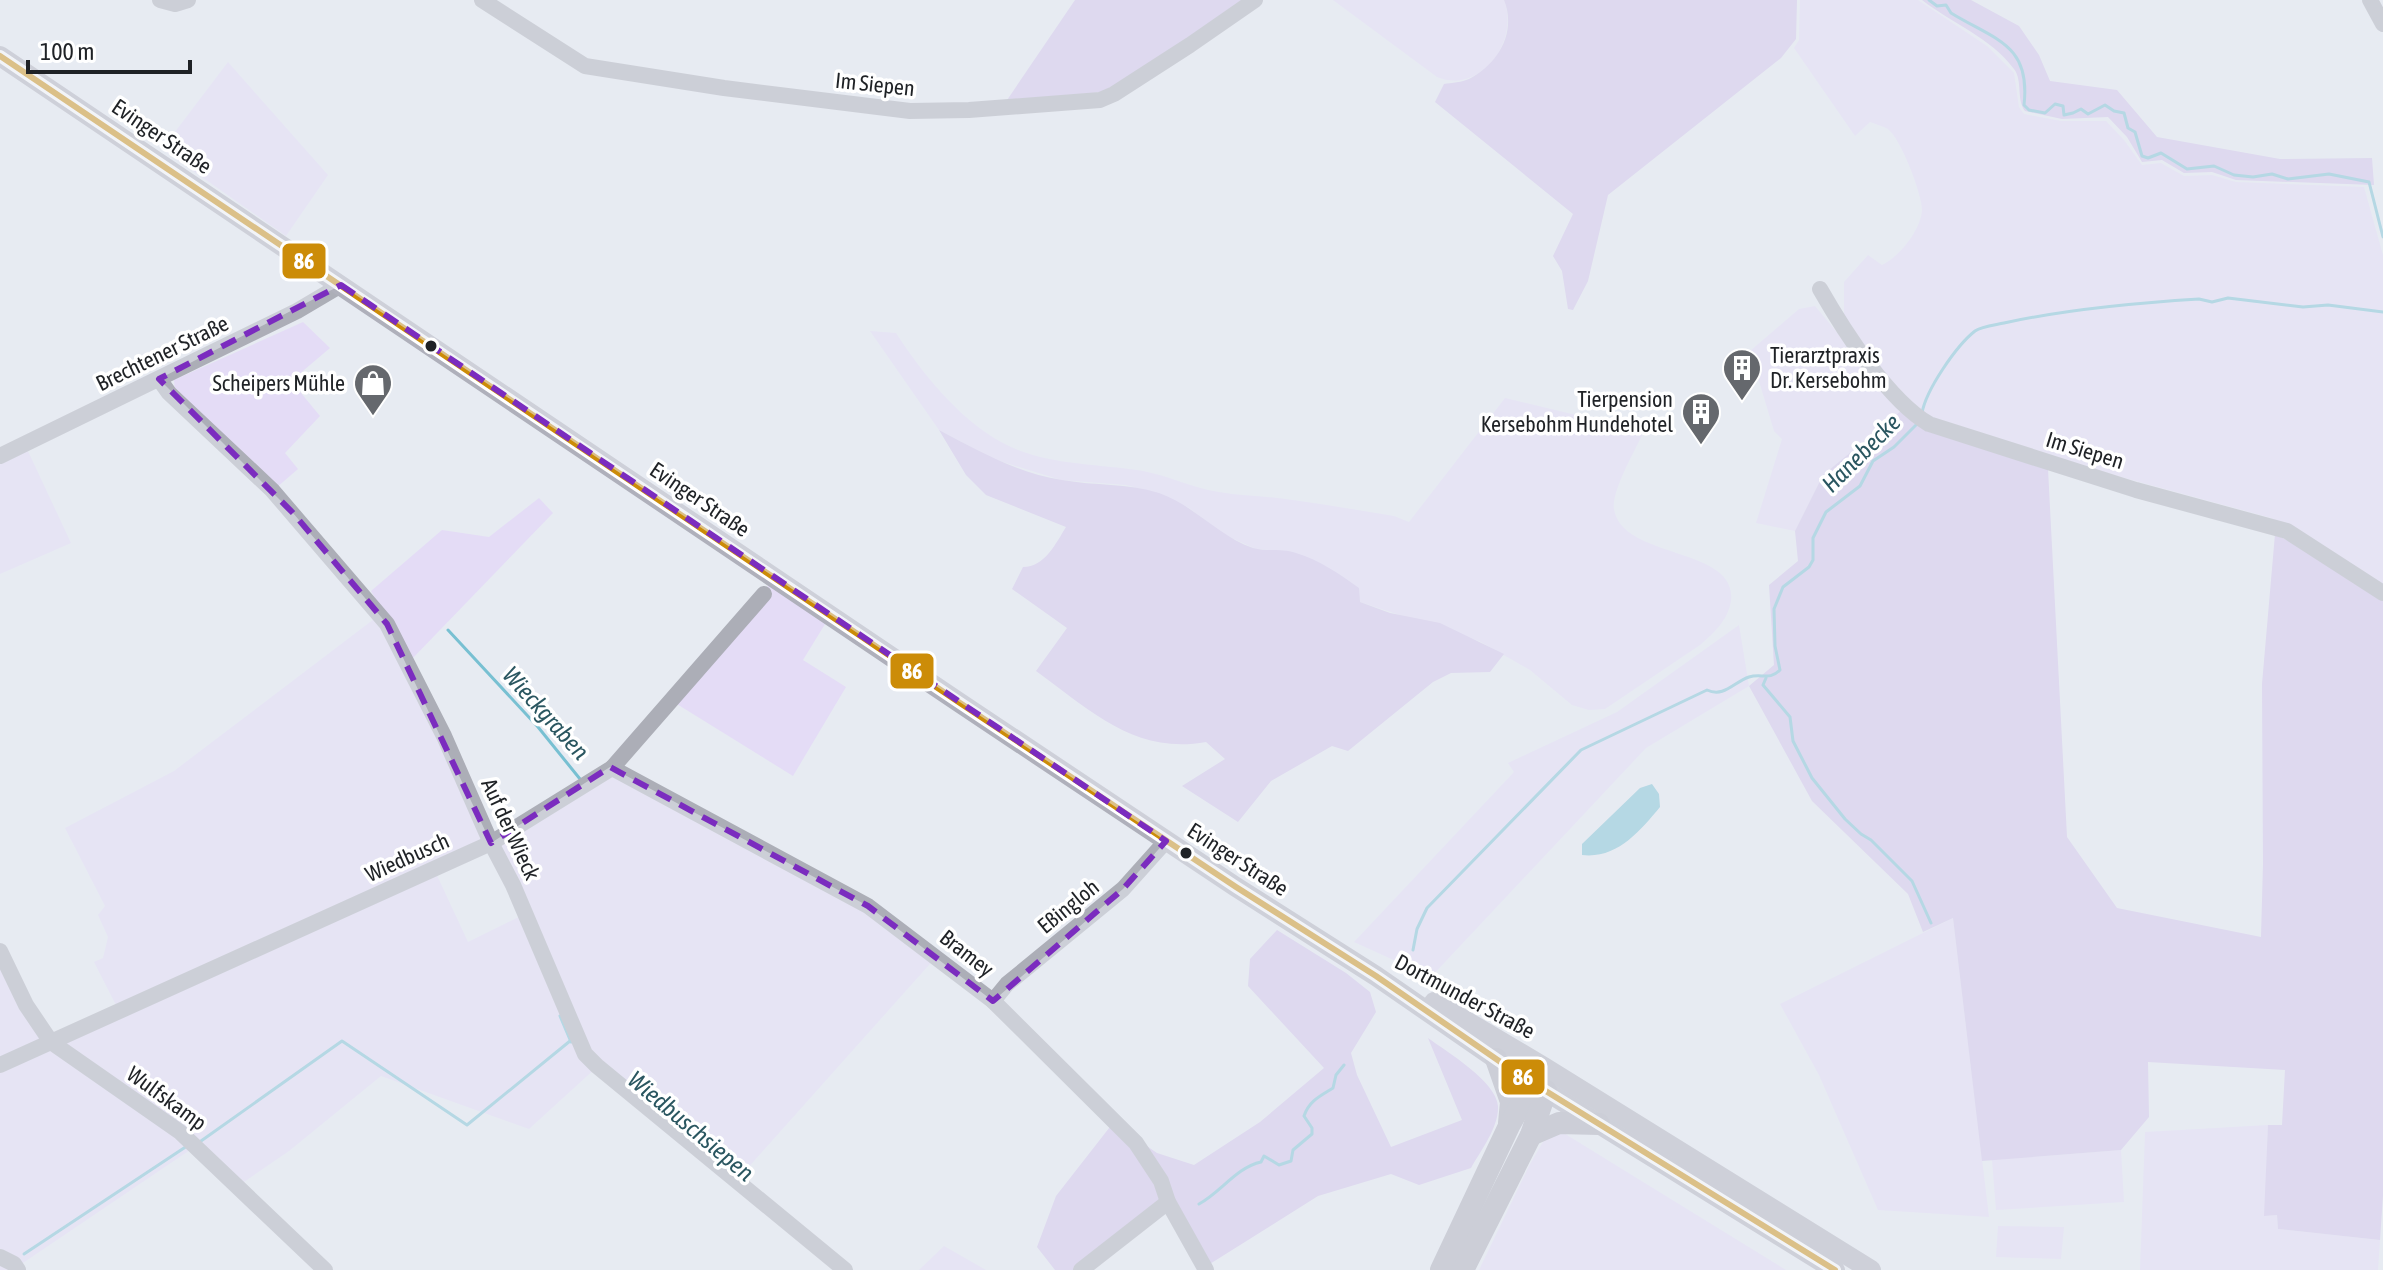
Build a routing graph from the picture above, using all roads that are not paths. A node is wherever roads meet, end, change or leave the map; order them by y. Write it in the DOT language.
graph roads {
  1 [pos="160,0"];
  2 [pos="188,0"];
  3 [pos="482,0"];
  4 [pos="1255,0"];
  5 [pos="2370,0"];
  6 [pos="2383,24"];
  7 [pos="0,56"];
  8 [pos="341,285"];
  9 [pos="1820,289"];
  10 [pos="159,379"];
  11 [pos="0,456"];
  12 [pos="2383,593"];
  13 [pos="764,594"];
  14 [pos="612,768"];
  15 [pos="1166,841"];
  16 [pos="491,843"];
  17 [pos="0,951"];
  18 [pos="1376,976"];
  19 [pos="993,1001"];
  20 [pos="51,1042"];
  21 [pos="1496,1059"];
  22 [pos="0,1065"];
  23 [pos="1546,1080"];
  24 [pos="1599,1124"];
  25 [pos="1509,1126"];
  26 [pos="1531,1135"];
  27 [pos="1168,1202"];
  28 [pos="0,1257"];
  29 [pos="18,1270"];
  30 [pos="325,1270"];
  31 [pos="845,1270"];
  32 [pos="1081,1270"];
  33 [pos="1206,1270"];
  34 [pos="1441,1270"];
  35 [pos="1463,1270"];
  36 [pos="1835,1270"];
  37 [pos="1871,1270"];
  1 -- 2 [label="street"];
  3 -- 4 [label="street, Im Siepen"];
  5 -- 6 [label="street"];
  7 -- 8 [label="main road, Evinger Straße"];
  8 -- 10 [label="street, Brechtener Straße"];
  8 -- 15 [label="main road, Evinger Straße"];
  9 -- 12 [label="street, Im Siepen"];
  10 -- 11 [label="street, Brechtener Straße"];
  10 -- 16 [label="street, Auf der Wieck"];
  13 -- 14 [label="street, Wiedbusch"];
  14 -- 16 [label="street, Wiedbusch"];
  14 -- 19 [label="street, Bramey"];
  15 -- 18 [label="main road, Evinger Straße"];
  15 -- 19 [label="street, Eßingloh"];
  16 -- 20 [label="street, Wiedbusch"];
  16 -- 31 [label="street, Auf der Wieck"];
  17 -- 20 [label="street, Wulfskamp"];
  18 -- 21 [label="main road, Dortmunder Straße"];
  18 -- 23 [label="main road, Dortmunder Straße"];
  19 -- 27 [label="street, Bramey"];
  20 -- 22 [label="street, Wiedbusch"];
  20 -- 30 [label="street, Wulfskamp"];
  21 -- 23 [label="main road, Dortmunder Straße"];
  21 -- 25 [label="highway"];
  23 -- 24 [label="main road, Dortmunder Straße"];
  23 -- 25 [label="highway"];
  23 -- 26 [label="highway"];
  23 -- 37 [label="main road, Dortmunder Straße"];
  24 -- 26 [label="highway"];
  24 -- 36 [label="main road, Dortmunder Straße"];
  25 -- 34 [label="highway"];
  26 -- 35 [label="highway"];
  27 -- 32 [label="street"];
  27 -- 33 [label="street, Bramey"];
  28 -- 29 [label="street"];
}
